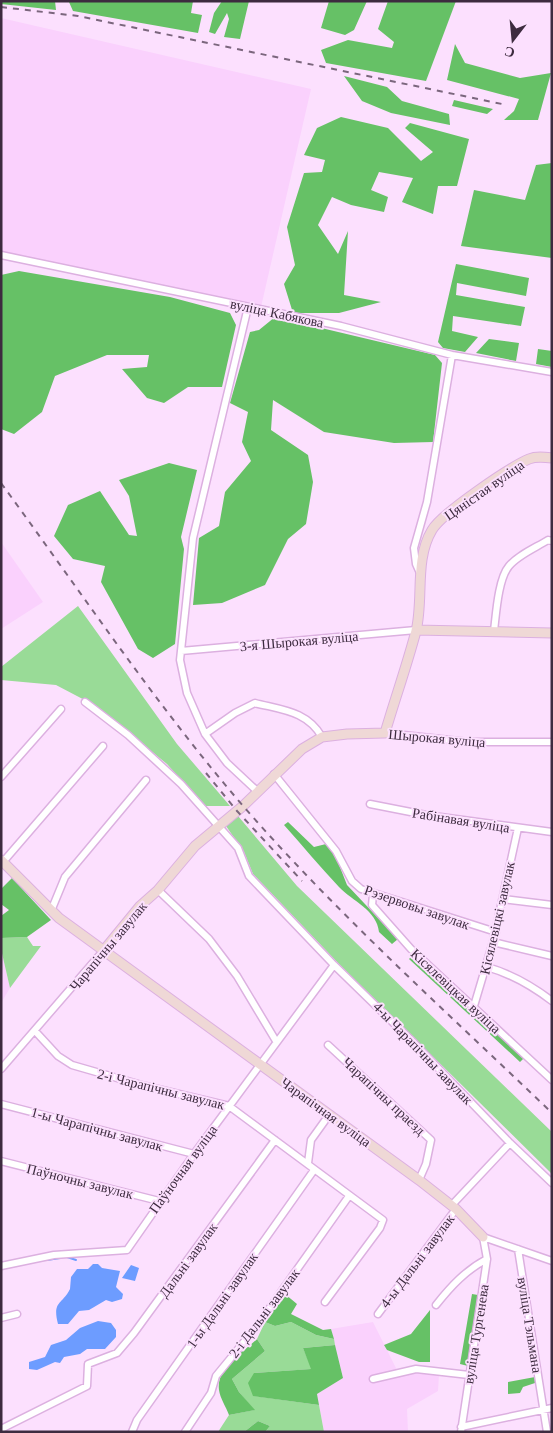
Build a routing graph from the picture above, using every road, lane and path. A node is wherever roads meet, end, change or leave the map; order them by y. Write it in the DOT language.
graph roads {
  1 [pos="1,255"];
  2 [pos="248,307"];
  3 [pos="452,355"];
  4 [pos="552,372"];
  5 [pos="552,458"];
  6 [pos="552,541"];
  7 [pos="421,574"];
  8 [pos="416,630"];
  9 [pos="494,631"];
  10 [pos="552,633"];
  11 [pos="181,651"];
  12 [pos="85,702"];
  13 [pos="61,709"];
  14 [pos="385,733"];
  15 [pos="205,734"];
  16 [pos="322,737"];
  17 [pos="552,742"];
  18 [pos="103,746"];
  19 [pos="274,774"];
  20 [pos="1,777"];
  21 [pos="146,780"];
  22 [pos="257,790"];
  23 [pos="370,804"];
  24 [pos="218,825"];
  25 [pos="518,828"];
  26 [pos="552,832"];
  27 [pos="2,861"];
  28 [pos="158,890"];
  29 [pos="373,895"];
  30 [pos="503,899"];
  31 [pos="552,905"];
  32 [pos="51,911"];
  33 [pos="496,932"];
  34 [pos="493,942"];
  35 [pos="104,950"];
  36 [pos="552,956"];
  37 [pos="334,965"];
  38 [pos="487,968"];
  39 [pos="552,1001"];
  40 [pos="474,1006"];
  41 [pos="35,1031"];
  42 [pos="276,1042"];
  43 [pos="328,1045"];
  44 [pos="260,1064"];
  45 [pos="1,1070"];
  46 [pos="552,1080"];
  47 [pos="1,1104"];
  48 [pos="229,1106"];
  49 [pos="328,1115"];
  50 [pos="276,1140"];
  51 [pos="510,1143"];
  52 [pos="194,1154"];
  53 [pos="1,1161"];
  54 [pos="308,1163"];
  55 [pos="314,1170"];
  56 [pos="419,1180"];
  57 [pos="552,1183"];
  58 [pos="349,1196"];
  59 [pos="159,1201"];
  60 [pos="454,1207"];
  61 [pos="483,1237"];
  62 [pos="518,1249"];
  63 [pos="487,1259"];
  64 [pos="552,1262"];
  65 [pos="1,1266"];
  66 [pos="325,1302"];
  67 [pos="436,1305"];
  68 [pos="17,1314"];
  69 [pos="378,1314"];
  70 [pos="1,1318"];
  71 [pos="469,1375"];
  72 [pos="373,1379"];
  73 [pos="552,1408"];
  74 [pos="544,1410"];
  75 [pos="2,1427"];
  76 [pos="461,1429"];
  77 [pos="132,1432"];
  78 [pos="185,1432"];
  79 [pos="547,1432"];
  1 -- 2 [label="street, вуліца Кабякова"];
  2 -- 3 [label="street, вуліца Кабякова"];
  2 -- 11 [label="street"];
  3 -- 4 [label="street, вуліца Кабякова"];
  3 -- 7 [label="street"];
  5 -- 7 [label="street, Цяністая вуліца"];
  6 -- 9 [label="street"];
  7 -- 8 [label="street, Цяністая вуліца"];
  8 -- 9 [label="street"];
  8 -- 11 [label="street, 3-я Шырокая вуліца"];
  8 -- 14 [label="street, Цяністая вуліца"];
  9 -- 10 [label="street"];
  11 -- 15 [label="street"];
  12 -- 24 [label="street, 4-ы Чарапічны завулак"];
  13 -- 20 [label="street"];
  14 -- 16 [label="street, Шырокая вуліца"];
  14 -- 17 [label="street, Шырокая вуліца"];
  15 -- 16 [label="street"];
  15 -- 22 [label="street"];
  16 -- 19 [label="street, Шырокая вуліца"];
  18 -- 27 [label="street"];
  19 -- 22 [label="street, Шырокая вуліца"];
  19 -- 29 [label="street, Рэзервовы завулак"];
  21 -- 32 [label="street"];
  22 -- 24 [label="street, Шырокая вуліца"];
  23 -- 25 [label="street, Рабінавая вуліца"];
  24 -- 28 [label="street, Чарапічны завулак"];
  24 -- 37 [label="street, 4-ы Чарапічны завулак"];
  25 -- 26 [label="street, Рабінавая вуліца"];
  25 -- 30 [label="street, Кісялевіцкі завулак"];
  27 -- 32 [label="street, Чарапічная вуліца"];
  28 -- 35 [label="street, Чарапічны завулак"];
  28 -- 42 [label="street"];
  29 -- 33 [label="street, Рэзервовы завулак"];
  29 -- 40 [label="street, Кісялевіцкая вуліца"];
  30 -- 31 [label="street"];
  30 -- 33 [label="street, Кісялевіцкі завулак"];
  32 -- 35 [label="street, Чарапічная вуліца"];
  33 -- 34 [label="street, Кісялевіцкі завулак"];
  34 -- 36 [label="street"];
  34 -- 38 [label="street, Кісялевіцкі завулак"];
  35 -- 41 [label="street, Чарапічны завулак"];
  35 -- 44 [label="street, Чарапічная вуліца"];
  37 -- 42 [label="street"];
  37 -- 51 [label="street, 4-ы Чарапічны завулак"];
  38 -- 39 [label="street"];
  38 -- 40 [label="street, Кісялевіцкі завулак"];
  40 -- 46 [label="street, Кісялевіцкая вуліца"];
  41 -- 45 [label="street, Чарапічны завулак"];
  41 -- 48 [label="street, 2-і Чарапічны завулак"];
  42 -- 44 [label="street"];
  43 -- 56 [label="street, Чарапічны праезд"];
  44 -- 48 [label="street, Паўночная вуліца"];
  44 -- 49 [label="street, Чарапічная вуліца"];
  47 -- 52 [label="street, 1-ы Чарапічны завулак"];
  48 -- 50 [label="street, 2-і Чарапічны завулак"];
  48 -- 52 [label="street, Паўночная вуліца"];
  49 -- 54 [label="street"];
  49 -- 56 [label="street, Чарапічная вуліца"];
  50 -- 54 [label="street, 2-і Чарапічны завулак"];
  50 -- 75 [label="street, Дальні завулак"];
  51 -- 57 [label="street, 4-ы Чарапічны завулак"];
  51 -- 60 [label="street"];
  52 -- 59 [label="street, Паўночная вуліца"];
  53 -- 59 [label="street, Паўночны завулак"];
  54 -- 55 [label="street, 2-і Чарапічны завулак"];
  55 -- 58 [label="street, 2-і Чарапічны завулак"];
  55 -- 77 [label="street, 1-ы Дальні завулак"];
  56 -- 60 [label="street, Чарапічная вуліца"];
  58 -- 66 [label="street, 2-і Чарапічны завулак"];
  58 -- 78 [label="street, 2-і Дальні завулак"];
  59 -- 65 [label="street, Паўночная вуліца"];
  60 -- 61 [label="street, Чарапічная вуліца"];
  60 -- 69 [label="street, 4-ы Дальні завулак"];
  61 -- 62 [label="street, Чарапічная вуліца"];
  61 -- 63 [label="street, вуліца Тургенева"];
  62 -- 64 [label="street, Чарапічная вуліца"];
  62 -- 74 [label="street, вуліца Тэльмана"];
  63 -- 67 [label="street"];
  63 -- 71 [label="street, вуліца Тургенева"];
  68 -- 70 [label="street"];
  71 -- 72 [label="street"];
  71 -- 76 [label="street, вуліца Тургенева"];
  73 -- 74 [label="street"];
  74 -- 76 [label="street"];
  74 -- 79 [label="street, вуліца Тэльмана"];
}
